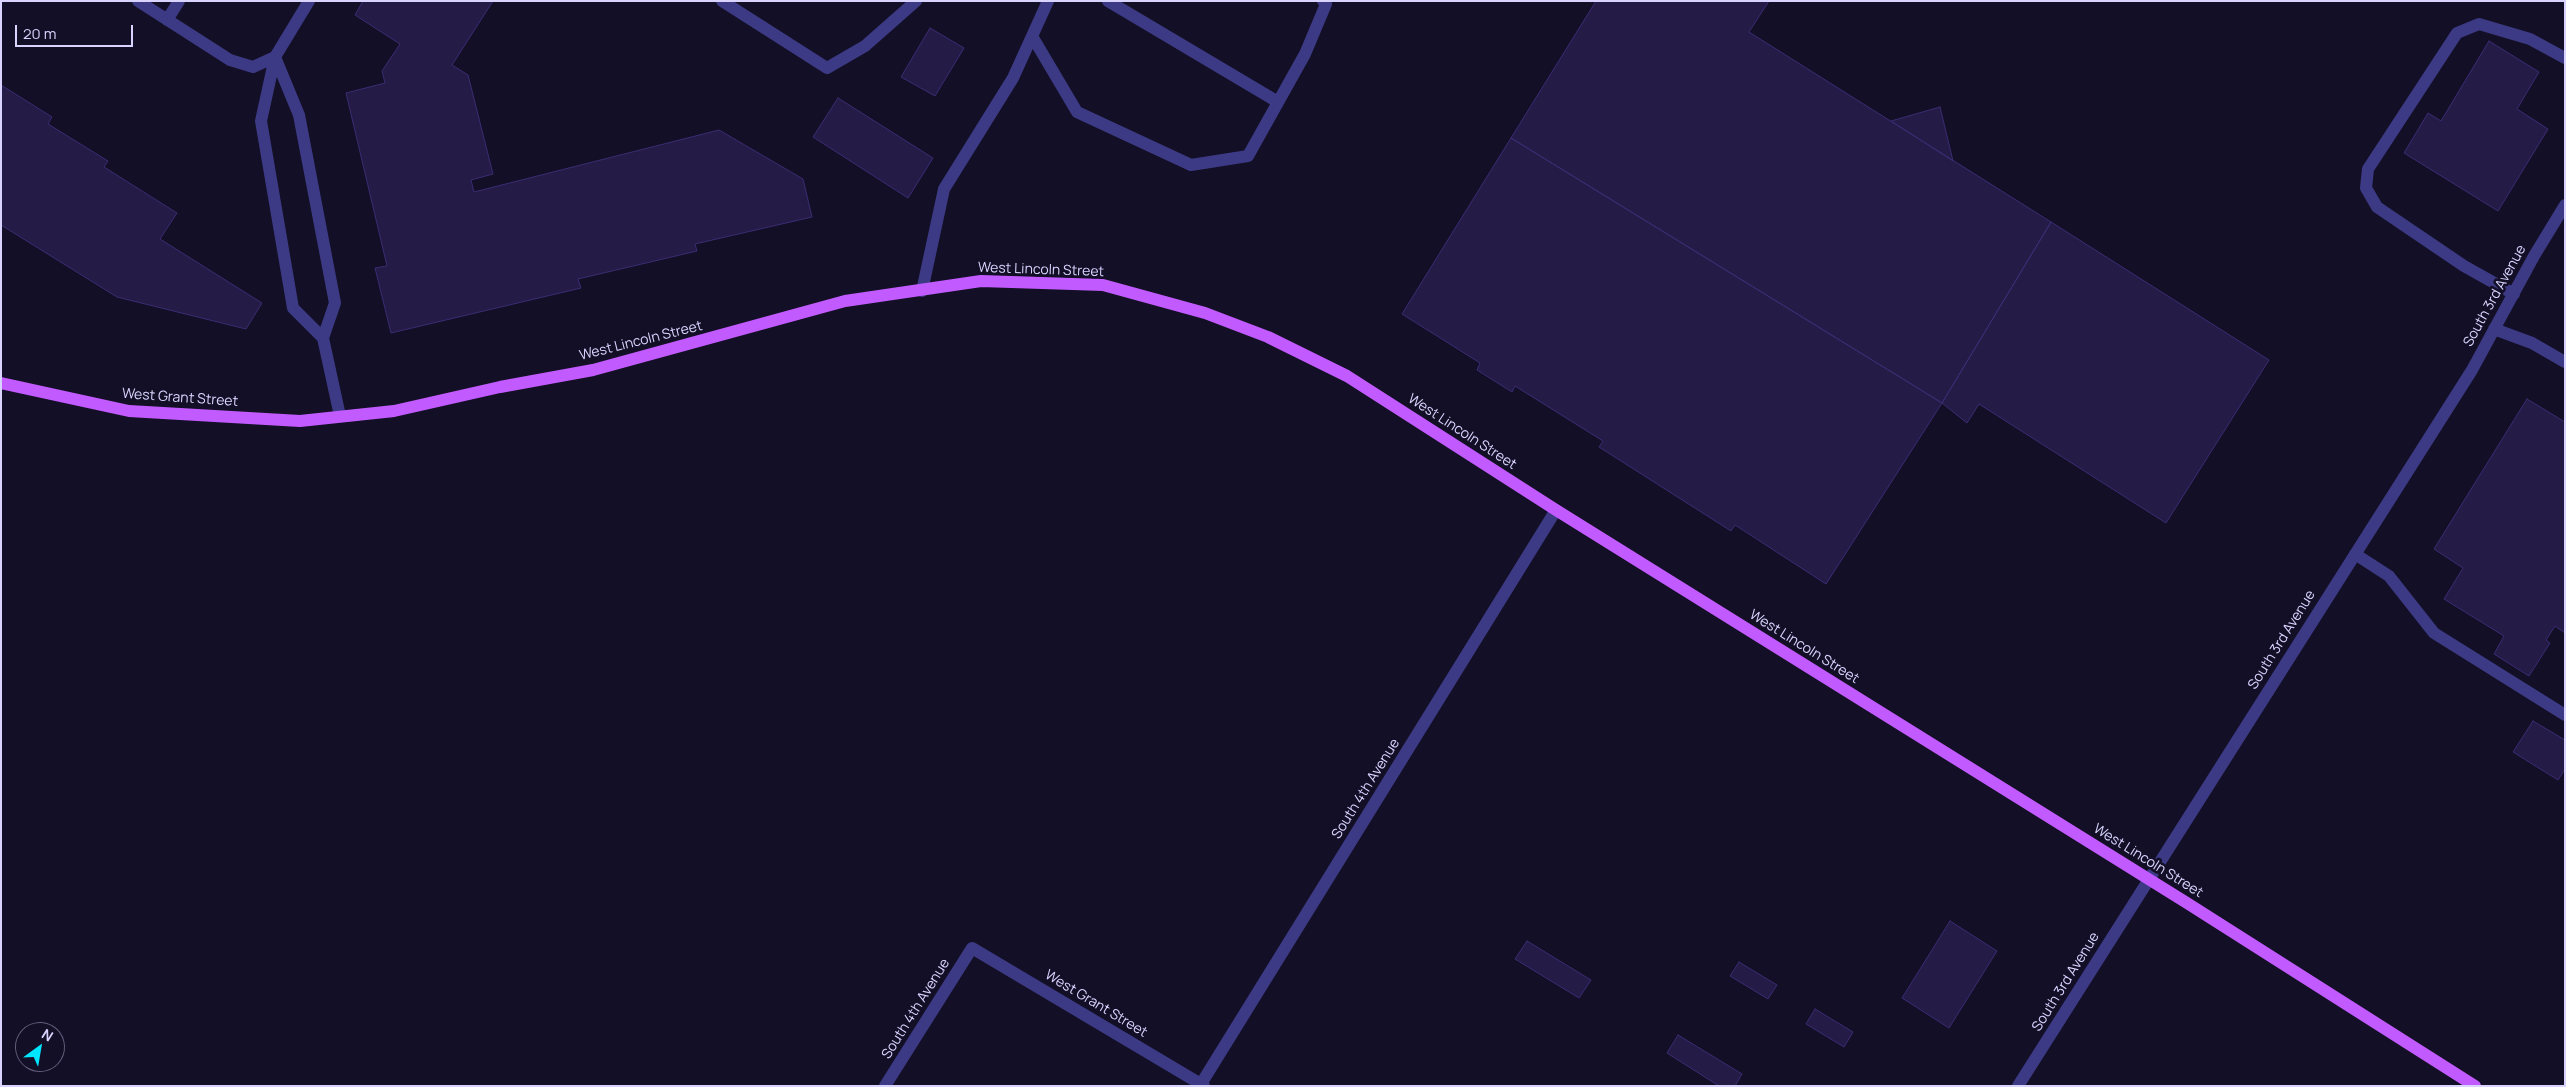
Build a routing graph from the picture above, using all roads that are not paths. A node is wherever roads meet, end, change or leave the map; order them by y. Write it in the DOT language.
graph roads {
  1 [pos="138,1"];
  2 [pos="179,1"];
  3 [pos="309,1"];
  4 [pos="722,1"];
  5 [pos="916,1"];
  6 [pos="1048,1"];
  7 [pos="1108,1"];
  8 [pos="1323,1"];
  9 [pos="168,20"];
  10 [pos="1032,36"];
  11 [pos="275,57"];
  12 [pos="2565,58"];
  13 [pos="1278,102"];
  14 [pos="2565,206"];
  15 [pos="922,291"];
  16 [pos="2514,294"];
  17 [pos="2494,329"];
  18 [pos="323,338"];
  19 [pos="2565,362"];
  20 [pos="1,383"];
  21 [pos="340,416"];
  22 [pos="300,421"];
  23 [pos="1556,510"];
  24 [pos="2355,554"];
  25 [pos="2565,715"];
  26 [pos="2148,878"];
  27 [pos="972,948"];
  28 [pos="1202,1085"];
  29 [pos="885,1086"];
  30 [pos="2018,1086"];
  31 [pos="2475,1086"];
  1 -- 9 [label="street"];
  2 -- 9 [label="street"];
  3 -- 11 [label="street"];
  4 -- 5 [label="street"];
  6 -- 10 [label="street"];
  7 -- 13 [label="street"];
  8 -- 13 [label="street"];
  9 -- 11 [label="street"];
  10 -- 13 [label="street"];
  10 -- 15 [label="street"];
  11 -- 18 [label="street"];
  11 -- 18 [label="street"];
  12 -- 16 [label="street"];
  14 -- 16 [label="street, South 3rd Avenue"];
  15 -- 21 [label="main road, West Lincoln Street"];
  15 -- 23 [label="main road, West Lincoln Street"];
  16 -- 17 [label="street, South 3rd Avenue"];
  17 -- 19 [label="street"];
  17 -- 24 [label="street, South 3rd Avenue"];
  18 -- 21 [label="street"];
  20 -- 22 [label="main road, West Grant Street"];
  21 -- 22 [label="main road, West Lincoln Street"];
  23 -- 26 [label="main road, West Lincoln Street"];
  23 -- 28 [label="street, South 4th Avenue"];
  24 -- 25 [label="street"];
  24 -- 26 [label="street, South 3rd Avenue"];
  26 -- 30 [label="street, South 3rd Avenue"];
  26 -- 31 [label="main road, West Lincoln Street"];
  27 -- 28 [label="street, West Grant Street"];
  27 -- 29 [label="street, South 4th Avenue"];
}
